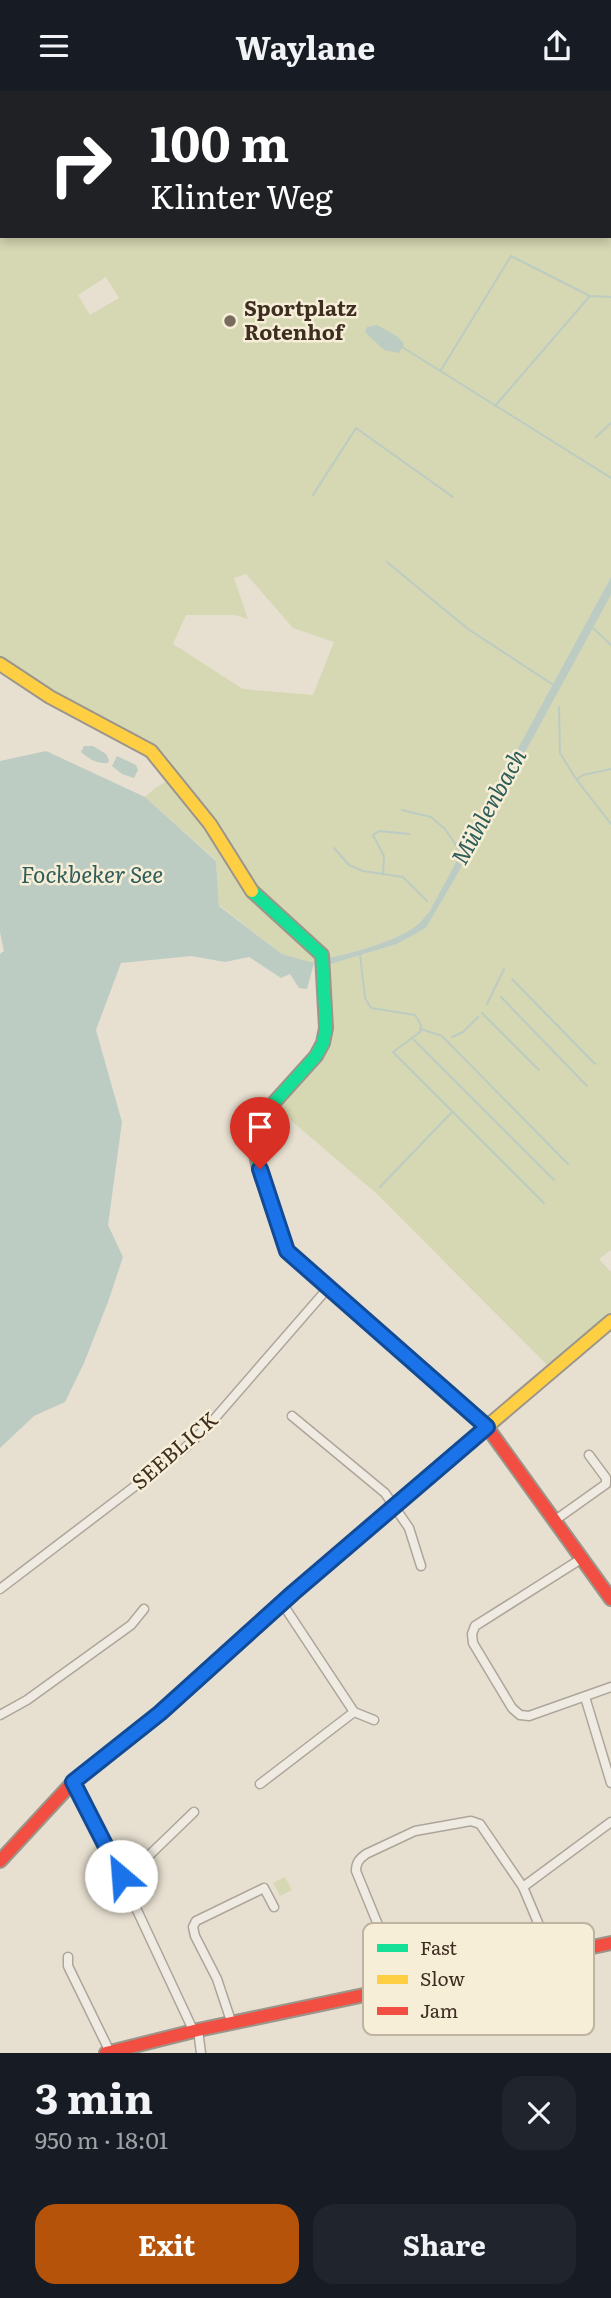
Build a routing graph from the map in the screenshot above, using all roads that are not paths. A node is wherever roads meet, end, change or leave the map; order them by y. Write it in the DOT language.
graph roads {
  1 [pos="0,664"];
  2 [pos="328,1288"];
  3 [pos="611,1321"];
  4 [pos="292,1416"];
  5 [pos="487,1427"];
  6 [pos="589,1455"];
  7 [pos="393,1506"];
  8 [pos="554,1521"];
  9 [pos="582,1559"];
  10 [pos="421,1566"];
  11 [pos="0,1589"];
  12 [pos="611,1599"];
  13 [pos="282,1603"];
  14 [pos="144,1609"];
  15 [pos="611,1688"];
  16 [pos="585,1697"];
  17 [pos="354,1712"];
  18 [pos="0,1715"];
  19 [pos="374,1720"];
  20 [pos="73,1782"];
  21 [pos="611,1783"];
  22 [pos="260,1784"];
  23 [pos="194,1812"];
  24 [pos="611,1822"];
  25 [pos="0,1861"];
  26 [pos="121,1876"];
  27 [pos="523,1887"];
  28 [pos="274,1907"];
  29 [pos="377,1923"];
  30 [pos="538,1923"];
  31 [pos="68,1957"];
  32 [pos="363,1997"];
  33 [pos="232,2024"];
  34 [pos="196,2031"];
  35 [pos="108,2052"];
  36 [pos="201,2053"];
  1 -- 2 [label="street"];
  2 -- 5 [label="street"];
  2 -- 11 [label="street, SEEBLICK"];
  3 -- 5 [label="street"];
  4 -- 7 [label="street"];
  5 -- 7 [label="street"];
  5 -- 8 [label="street"];
  6 -- 8 [label="street"];
  7 -- 10 [label="street"];
  7 -- 13 [label="street"];
  8 -- 9 [label="street"];
  9 -- 12 [label="street"];
  9 -- 16 [label="street"];
  13 -- 17 [label="street"];
  13 -- 20 [label="street"];
  14 -- 18 [label="street"];
  15 -- 16 [label="street"];
  16 -- 21 [label="street"];
  17 -- 19 [label="street"];
  17 -- 22 [label="street"];
  20 -- 25 [label="street"];
  20 -- 26 [label="street"];
  23 -- 26 [label="street"];
  24 -- 27 [label="street"];
  26 -- 34 [label="street"];
  27 -- 29 [label="street"];
  27 -- 30 [label="street"];
  28 -- 33 [label="street"];
  31 -- 35 [label="street"];
  32 -- 33 [label="street"];
  33 -- 34 [label="street"];
  34 -- 35 [label="street"];
  34 -- 36 [label="street"];
}
